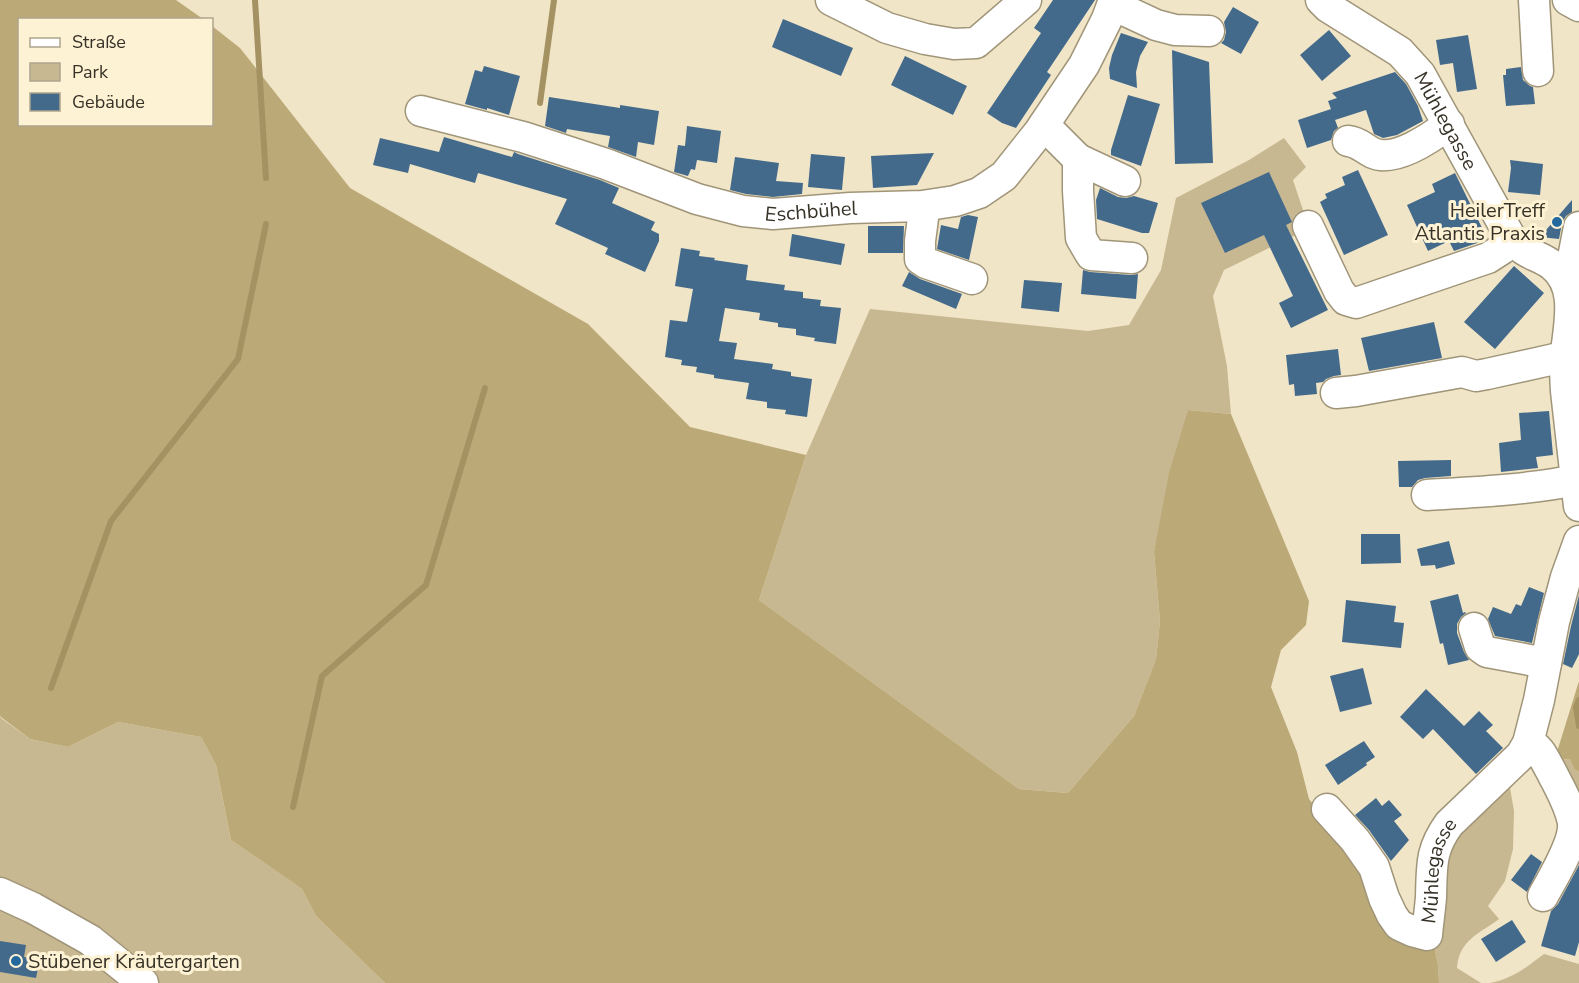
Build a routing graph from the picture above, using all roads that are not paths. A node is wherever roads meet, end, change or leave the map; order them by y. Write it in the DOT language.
graph roads {
  1 [pos="831,0"];
  2 [pos="1026,0"];
  3 [pos="1321,0"];
  4 [pos="1534,0"];
  5 [pos="1568,0"];
  6 [pos="1113,3"];
  7 [pos="1579,6"];
  8 [pos="1209,31"];
  9 [pos="1538,71"];
  10 [pos="421,111"];
  11 [pos="1449,124"];
  12 [pos="1044,125"];
  13 [pos="1348,141"];
  14 [pos="1078,159"];
  15 [pos="1125,182"];
  16 [pos="915,219"];
  17 [pos="864,220"];
  18 [pos="956,221"];
  19 [pos="1308,226"];
  20 [pos="1579,227"];
  21 [pos="1512,240"];
  22 [pos="1132,258"];
  23 [pos="1571,272"];
  24 [pos="972,279"];
  25 [pos="1566,354"];
  26 [pos="1336,393"];
  27 [pos="1577,493"];
  28 [pos="1427,495"];
  29 [pos="1579,541"];
  30 [pos="1474,628"];
  31 [pos="1546,663"];
  32 [pos="1528,743"];
  33 [pos="1327,809"];
  34 [pos="0,893"];
  35 [pos="1543,896"];
  36 [pos="143,983"];
  1 -- 2 [label="street"];
  3 -- 11 [label="street, Mühlegasse"];
  4 -- 9 [label="street"];
  5 -- 7 [label="street"];
  6 -- 8 [label="street"];
  6 -- 12 [label="street, Eschbühel"];
  10 -- 16 [label="street, Eschbühel"];
  11 -- 13 [label="street"];
  11 -- 21 [label="street, Mühlegasse"];
  12 -- 14 [label="street"];
  12 -- 16 [label="street, Eschbühel"];
  14 -- 15 [label="street"];
  14 -- 22 [label="street"];
  16 -- 17 [label="street"];
  16 -- 18 [label="street"];
  16 -- 24 [label="street"];
  19 -- 21 [label="street"];
  20 -- 23 [label="street"];
  21 -- 23 [label="street, Mühlegasse"];
  23 -- 25 [label="street"];
  25 -- 26 [label="street"];
  25 -- 27 [label="street"];
  27 -- 28 [label="street"];
  29 -- 31 [label="street, Mühlegasse"];
  30 -- 31 [label="street"];
  31 -- 32 [label="street, Mühlegasse"];
  32 -- 33 [label="street, Mühlegasse"];
  32 -- 35 [label="street"];
  34 -- 36 [label="street"];
}
